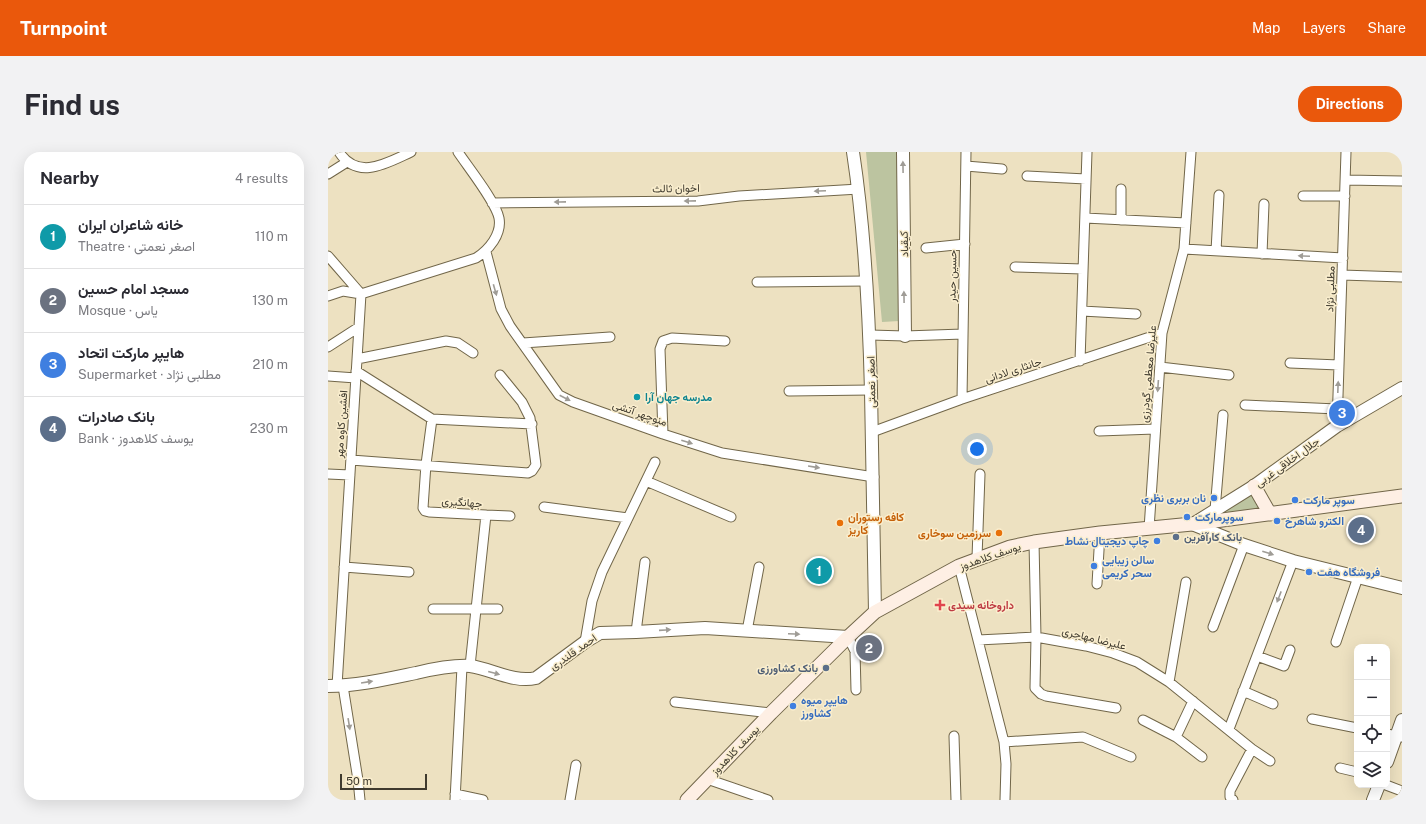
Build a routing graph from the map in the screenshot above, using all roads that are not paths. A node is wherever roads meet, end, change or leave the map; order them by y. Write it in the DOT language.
graph roads {
  1 [pos="339,152"];
  2 [pos="411,152"];
  3 [pos="458,152"];
  4 [pos="853,152"];
  5 [pos="903,152"];
  6 [pos="966,152"];
  7 [pos="1087,152"];
  8 [pos="1191,152"];
  9 [pos="1346,152"];
  10 [pos="347,162"];
  11 [pos="966,166"];
  12 [pos="1002,169"];
  13 [pos="328,174"];
  14 [pos="1027,176"];
  15 [pos="1086,178"];
  16 [pos="1346,180"];
  17 [pos="1402,181"];
  18 [pos="859,189"];
  19 [pos="1121,189"];
  20 [pos="1219,195"];
  21 [pos="1303,196"];
  22 [pos="1345,196"];
  23 [pos="492,203"];
  24 [pos="1264,204"];
  25 [pos="1085,218"];
  26 [pos="1121,220"];
  27 [pos="1186,224"];
  28 [pos="965,244"];
  29 [pos="926,248"];
  30 [pos="1184,249"];
  31 [pos="1216,251"];
  32 [pos="486,252"];
  33 [pos="1262,254"];
  34 [pos="328,256"];
  35 [pos="1343,258"];
  36 [pos="1015,267"];
  37 [pos="1083,269"];
  38 [pos="1342,275"];
  39 [pos="1402,277"];
  40 [pos="867,281"];
  41 [pos="757,282"];
  42 [pos="361,294"];
  43 [pos="328,296"];
  44 [pos="1082,311"];
  45 [pos="1136,314"];
  46 [pos="359,327"];
  47 [pos="1162,333"];
  48 [pos="963,334"];
  49 [pos="870,335"];
  50 [pos="905,336"];
  51 [pos="610,337"];
  52 [pos="725,341"];
  53 [pos="523,343"];
  54 [pos="328,347"];
  55 [pos="474,353"];
  56 [pos="357,358"];
  57 [pos="1080,361"];
  58 [pos="1290,363"];
  59 [pos="1339,365"];
  60 [pos="1160,367"];
  61 [pos="356,375"];
  62 [pos="500,375"];
  63 [pos="1229,375"];
  64 [pos="328,376"];
  65 [pos="1402,388"];
  66 [pos="871,390"];
  67 [pos="790,391"];
  68 [pos="962,399"];
  69 [pos="1245,405"];
  70 [pos="1338,409"];
  71 [pos="1223,416"];
  72 [pos="432,419"];
  73 [pos="532,424"];
  74 [pos="1337,426"];
  75 [pos="1155,429"];
  76 [pos="872,432"];
  77 [pos="1098,432"];
  78 [pos="663,434"];
  79 [pos="351,460"];
  80 [pos="655,462"];
  81 [pos="426,464"];
  82 [pos="328,474"];
  83 [pos="980,474"];
  84 [pos="350,475"];
  85 [pos="874,477"];
  86 [pos="646,481"];
  87 [pos="1254,486"];
  88 [pos="1402,496"];
  89 [pos="544,507"];
  90 [pos="1215,510"];
  91 [pos="1270,514"];
  92 [pos="486,515"];
  93 [pos="510,516"];
  94 [pos="731,517"];
  95 [pos="628,518"];
  96 [pos="1192,524"];
  97 [pos="1149,529"];
  98 [pos="1100,533"];
  99 [pos="1034,542"];
  100 [pos="1244,545"];
  101 [pos="977,558"];
  102 [pos="1294,561"];
  103 [pos="645,562"];
  104 [pos="959,566"];
  105 [pos="344,567"];
  106 [pos="759,567"];
  107 [pos="410,572"];
  108 [pos="1358,577"];
  109 [pos="1186,582"];
  110 [pos="1097,584"];
  111 [pos="1402,588"];
  112 [pos="433,609"];
  113 [pos="498,609"];
  114 [pos="476,610"];
  115 [pos="875,612"];
  116 [pos="1213,628"];
  117 [pos="747,631"];
  118 [pos="636,632"];
  119 [pos="848,637"];
  120 [pos="1036,637"];
  121 [pos="978,640"];
  122 [pos="585,642"];
  123 [pos="1336,642"];
  124 [pos="1290,650"];
  125 [pos="1256,656"];
  126 [pos="466,667"];
  127 [pos="1169,682"];
  128 [pos="336,686"];
  129 [pos="856,690"];
  130 [pos="1243,691"];
  131 [pos="1193,701"];
  132 [pos="675,702"];
  133 [pos="1273,704"];
  134 [pos="1116,708"];
  135 [pos="771,713"];
  136 [pos="1312,719"];
  137 [pos="1143,720"];
  138 [pos="1402,720"];
  139 [pos="1354,727"];
  140 [pos="1229,729"];
  141 [pos="954,736"];
  142 [pos="1395,736"];
  143 [pos="1176,737"];
  144 [pos="1004,742"];
  145 [pos="1252,749"];
  146 [pos="1390,752"];
  147 [pos="1131,757"];
  148 [pos="1202,757"];
  149 [pos="1270,761"];
  150 [pos="576,765"];
  151 [pos="1340,768"];
  152 [pos="1354,771"];
  153 [pos="707,779"];
  154 [pos="1390,786"];
  155 [pos="1378,788"];
  156 [pos="1402,791"];
  157 [pos="455,797"];
  158 [pos="360,800"];
  159 [pos="483,800"];
  160 [pos="570,800"];
  161 [pos="687,800"];
  162 [pos="768,800"];
  163 [pos="956,800"];
  164 [pos="1005,800"];
  165 [pos="1233,800"];
  166 [pos="1373,800"];
  1 -- 10 [label="street"];
  2 -- 10 [label="street"];
  3 -- 23 [label="street"];
  4 -- 18 [label="street, اصغر نعمتی"];
  50 -- 5 [label="street, کیقباد, one-way"];
  6 -- 11 [label="street, حسین حیدر"];
  7 -- 15 [label="street"];
  8 -- 27 [label="street, علیرضا معظمی گودرزی"];
  9 -- 16 [label="street, مطلبی نژاد"];
  10 -- 13 [label="street"];
  11 -- 12 [label="street"];
  11 -- 28 [label="street, حسین حیدر"];
  14 -- 15 [label="street"];
  15 -- 25 [label="street"];
  16 -- 17 [label="street"];
  16 -- 22 [label="street, مطلبی نژاد"];
  18 -- 23 [label="street, اخوان ثالث, one-way"];
  18 -- 40 [label="street, اصغر نعمتی"];
  19 -- 26 [label="street"];
  20 -- 31 [label="street"];
  21 -- 22 [label="street"];
  22 -- 35 [label="street, مطلبی نژاد"];
  23 -- 32 [label="street"];
  24 -- 33 [label="street"];
  25 -- 26 [label="street"];
  25 -- 37 [label="street"];
  26 -- 27 [label="street"];
  27 -- 30 [label="street, علیرضا معظمی گودرزی"];
  28 -- 29 [label="street"];
  28 -- 48 [label="street, حسین حیدر"];
  30 -- 31 [label="street"];
  30 -- 47 [label="street, علیرضا معظمی گودرزی"];
  31 -- 33 [label="street"];
  32 -- 42 [label="street"];
  32 -- 53 [label="street, منوچهر آتشی, one-way"];
  35 -- 33 [label="street, one-way"];
  34 -- 42 [label="street"];
  35 -- 38 [label="street, مطلبی نژاد"];
  36 -- 37 [label="street"];
  37 -- 44 [label="street"];
  38 -- 39 [label="street"];
  38 -- 59 [label="street, مطلبی نژاد"];
  40 -- 41 [label="street"];
  40 -- 49 [label="street, اصغر نعمتی"];
  42 -- 43 [label="street"];
  42 -- 46 [label="street, افشین کاوه مهر"];
  44 -- 45 [label="street"];
  44 -- 57 [label="street"];
  46 -- 54 [label="street"];
  46 -- 56 [label="street, افشین کاوه مهر"];
  47 -- 57 [label="street, جانثاری لادانی"];
  47 -- 60 [label="street, علیرضا معظمی گودرزی"];
  48 -- 50 [label="street"];
  48 -- 68 [label="street, حسین حیدر"];
  49 -- 50 [label="street"];
  49 -- 66 [label="street, اصغر نعمتی"];
  51 -- 53 [label="street"];
  52 -- 78 [label="street"];
  53 -- 78 [label="street, منوچهر آتشی, one-way"];
  55 -- 56 [label="street"];
  56 -- 61 [label="street, افشین کاوه مهر"];
  57 -- 68 [label="street, جانثاری لادانی"];
  58 -- 59 [label="street"];
  70 -- 59 [label="street, مطلبی نژاد, one-way"];
  60 -- 63 [label="street"];
  60 -- 75 [label="street, علیرضا معظمی گودرزی, one-way"];
  61 -- 64 [label="street"];
  61 -- 72 [label="street"];
  61 -- 79 [label="street, افشین کاوه مهر"];
  62 -- 73 [label="street"];
  65 -- 74 [label="street, جلال اخلاقی غربی"];
  66 -- 67 [label="street"];
  66 -- 76 [label="street, اصغر نعمتی"];
  68 -- 76 [label="street, جانثاری لادانی"];
  69 -- 70 [label="street"];
  70 -- 74 [label="street, مطلبی نژاد"];
  71 -- 90 [label="street"];
  72 -- 73 [label="street"];
  72 -- 81 [label="street, جهانگیری"];
  73 -- 81 [label="street"];
  74 -- 87 [label="street, جلال اخلاقی غربی"];
  75 -- 77 [label="street"];
  75 -- 97 [label="street, علیرضا معظمی گودرزی"];
  76 -- 85 [label="street, اصغر نعمتی"];
  78 -- 85 [label="street, منوچهر آتشی, one-way"];
  79 -- 81 [label="street"];
  79 -- 84 [label="street, افشین کاوه مهر"];
  80 -- 86 [label="street"];
  81 -- 92 [label="street, جهانگیری"];
  82 -- 84 [label="street"];
  83 -- 101 [label="street"];
  84 -- 105 [label="street, افشین کاوه مهر"];
  85 -- 115 [label="street, اصغر نعمتی"];
  86 -- 94 [label="street"];
  86 -- 95 [label="street"];
  87 -- 90 [label="street, جلال اخلاقی غربی"];
  87 -- 91 [label="main road"];
  88 -- 91 [label="main road, یوسف کلاهدوز"];
  89 -- 95 [label="street"];
  90 -- 96 [label="street, جلال اخلاقی غربی"];
  91 -- 96 [label="main road, یوسف کلاهدوز"];
  92 -- 93 [label="street"];
  92 -- 114 [label="street, جهانگیری"];
  95 -- 122 [label="street"];
  96 -- 97 [label="main road, یوسف کلاهدوز"];
  96 -- 100 [label="street"];
  97 -- 98 [label="main road, یوسف کلاهدوز"];
  98 -- 99 [label="main road, یوسف کلاهدوز"];
  98 -- 110 [label="street"];
  99 -- 101 [label="main road, یوسف کلاهدوز"];
  99 -- 120 [label="street"];
  100 -- 102 [label="street, one-way"];
  100 -- 116 [label="street"];
  101 -- 104 [label="main road, یوسف کلاهدوز"];
  102 -- 108 [label="street"];
  102 -- 125 [label="street, one-way"];
  103 -- 118 [label="street"];
  104 -- 115 [label="main road, یوسف کلاهدوز"];
  104 -- 121 [label="street"];
  105 -- 107 [label="street"];
  105 -- 128 [label="street, افشین کاوه مهر"];
  106 -- 117 [label="street"];
  108 -- 111 [label="street"];
  108 -- 123 [label="street"];
  109 -- 127 [label="street"];
  112 -- 114 [label="street"];
  113 -- 114 [label="street"];
  114 -- 126 [label="street, جهانگیری"];
  115 -- 119 [label="main road, یوسف کلاهدوز"];
  118 -- 117 [label="street, احمد قلندری, one-way"];
  117 -- 119 [label="street, احمد قلندری, one-way"];
  118 -- 122 [label="street, احمد قلندری"];
  119 -- 129 [label="street"];
  119 -- 135 [label="main road, یوسف کلاهدوز"];
  120 -- 121 [label="street, علیرضا مهاجری"];
  120 -- 127 [label="street, علیرضا مهاجری"];
  120 -- 134 [label="street"];
  121 -- 144 [label="street"];
  126 -- 122 [label="street, احمد قلندری, one-way"];
  124 -- 125 [label="street"];
  125 -- 130 [label="street"];
  128 -- 126 [label="street, احمد قلندری, one-way"];
  126 -- 157 [label="street, جهانگیری"];
  127 -- 131 [label="street, علیرضا مهاجری"];
  128 -- 158 [label="street, افشین کاوه مهر, one-way"];
  130 -- 133 [label="street"];
  130 -- 140 [label="street"];
  131 -- 140 [label="street, علیرضا مهاجری"];
  131 -- 143 [label="street"];
  132 -- 135 [label="street"];
  135 -- 153 [label="main road, یوسف کلاهدوز"];
  136 -- 139 [label="street"];
  137 -- 143 [label="street"];
  138 -- 142 [label="street"];
  140 -- 145 [label="street, علیرضا مهاجری"];
  141 -- 163 [label="street"];
  142 -- 146 [label="street"];
  143 -- 148 [label="street"];
  144 -- 147 [label="street"];
  144 -- 164 [label="street"];
  145 -- 149 [label="street, علیرضا مهاجری"];
  145 -- 165 [label="street"];
  150 -- 160 [label="street"];
  151 -- 152 [label="street"];
  153 -- 161 [label="main road, یوسف کلاهدوز"];
  153 -- 162 [label="street"];
  154 -- 156 [label="street"];
  155 -- 166 [label="street"];
  157 -- 159 [label="street"];
}
